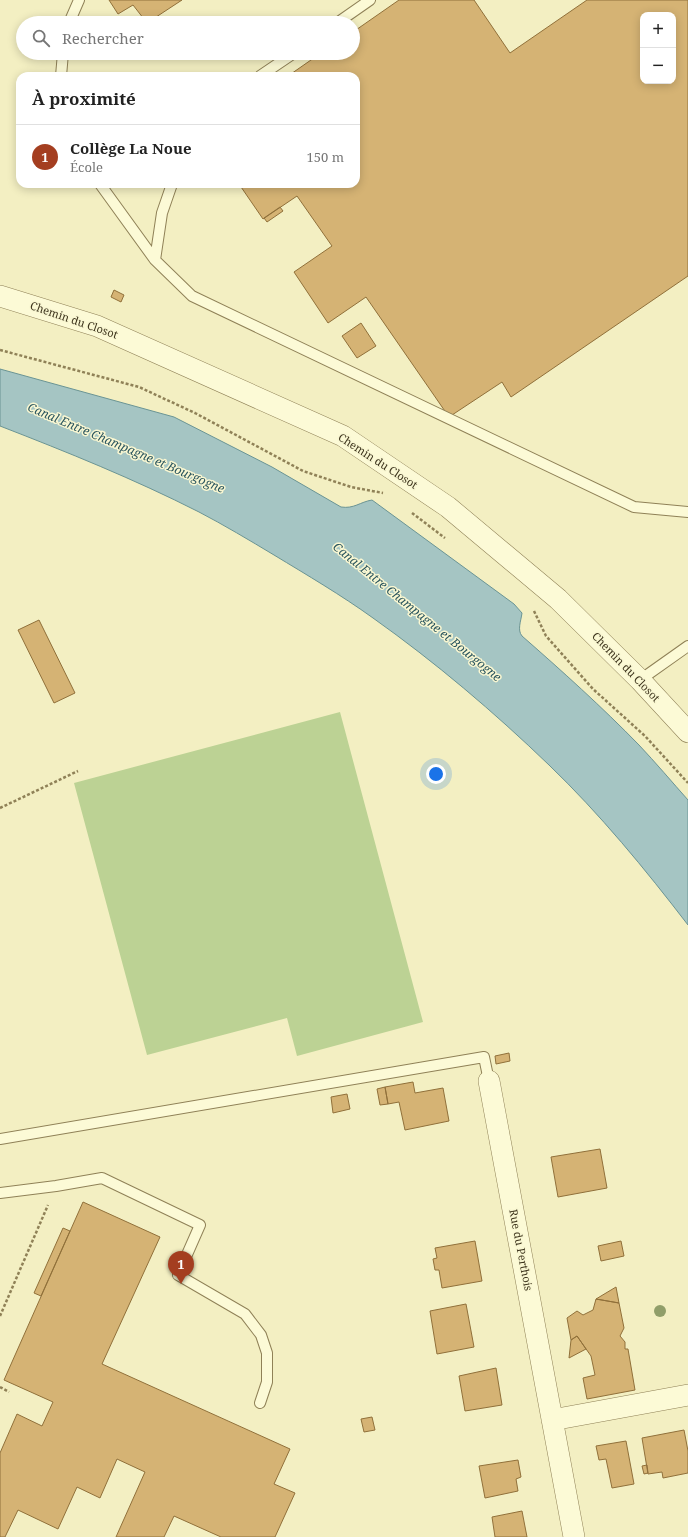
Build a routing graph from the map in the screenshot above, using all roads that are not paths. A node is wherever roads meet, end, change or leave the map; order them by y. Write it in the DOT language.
graph roads {
  1 [pos="79,0"];
  2 [pos="370,0"];
  3 [pos="72,16"];
  4 [pos="347,16"];
  5 [pos="62,60"];
  6 [pos="284,60"];
  7 [pos="61,72"];
  8 [pos="266,72"];
  9 [pos="103,188"];
  10 [pos="171,188"];
  11 [pos="155,260"];
  12 [pos="0,296"];
  13 [pos="688,512"];
  14 [pos="688,646"];
  15 [pos="640,680"];
  16 [pos="688,732"];
  17 [pos="489,1081"];
  18 [pos="0,1139"];
  19 [pos="0,1193"];
  20 [pos="688,1395"];
  21 [pos="260,1403"];
  22 [pos="552,1420"];
  23 [pos="574,1537"];
  1 -- 3 [label="lane"];
  2 -- 4 [label="lane"];
  5 -- 7 [label="lane"];
  6 -- 8 [label="lane"];
  9 -- 11 [label="lane"];
  10 -- 11 [label="lane"];
  11 -- 13 [label="lane"];
  12 -- 15 [label="street, Chemin du Closot"];
  14 -- 15 [label="lane"];
  15 -- 16 [label="street, Chemin du Closot"];
  17 -- 18 [label="lane"];
  17 -- 22 [label="street, Rue du Perthois"];
  19 -- 21 [label="lane"];
  20 -- 22 [label="street"];
  22 -- 23 [label="street, Rue du Perthois"];
}
